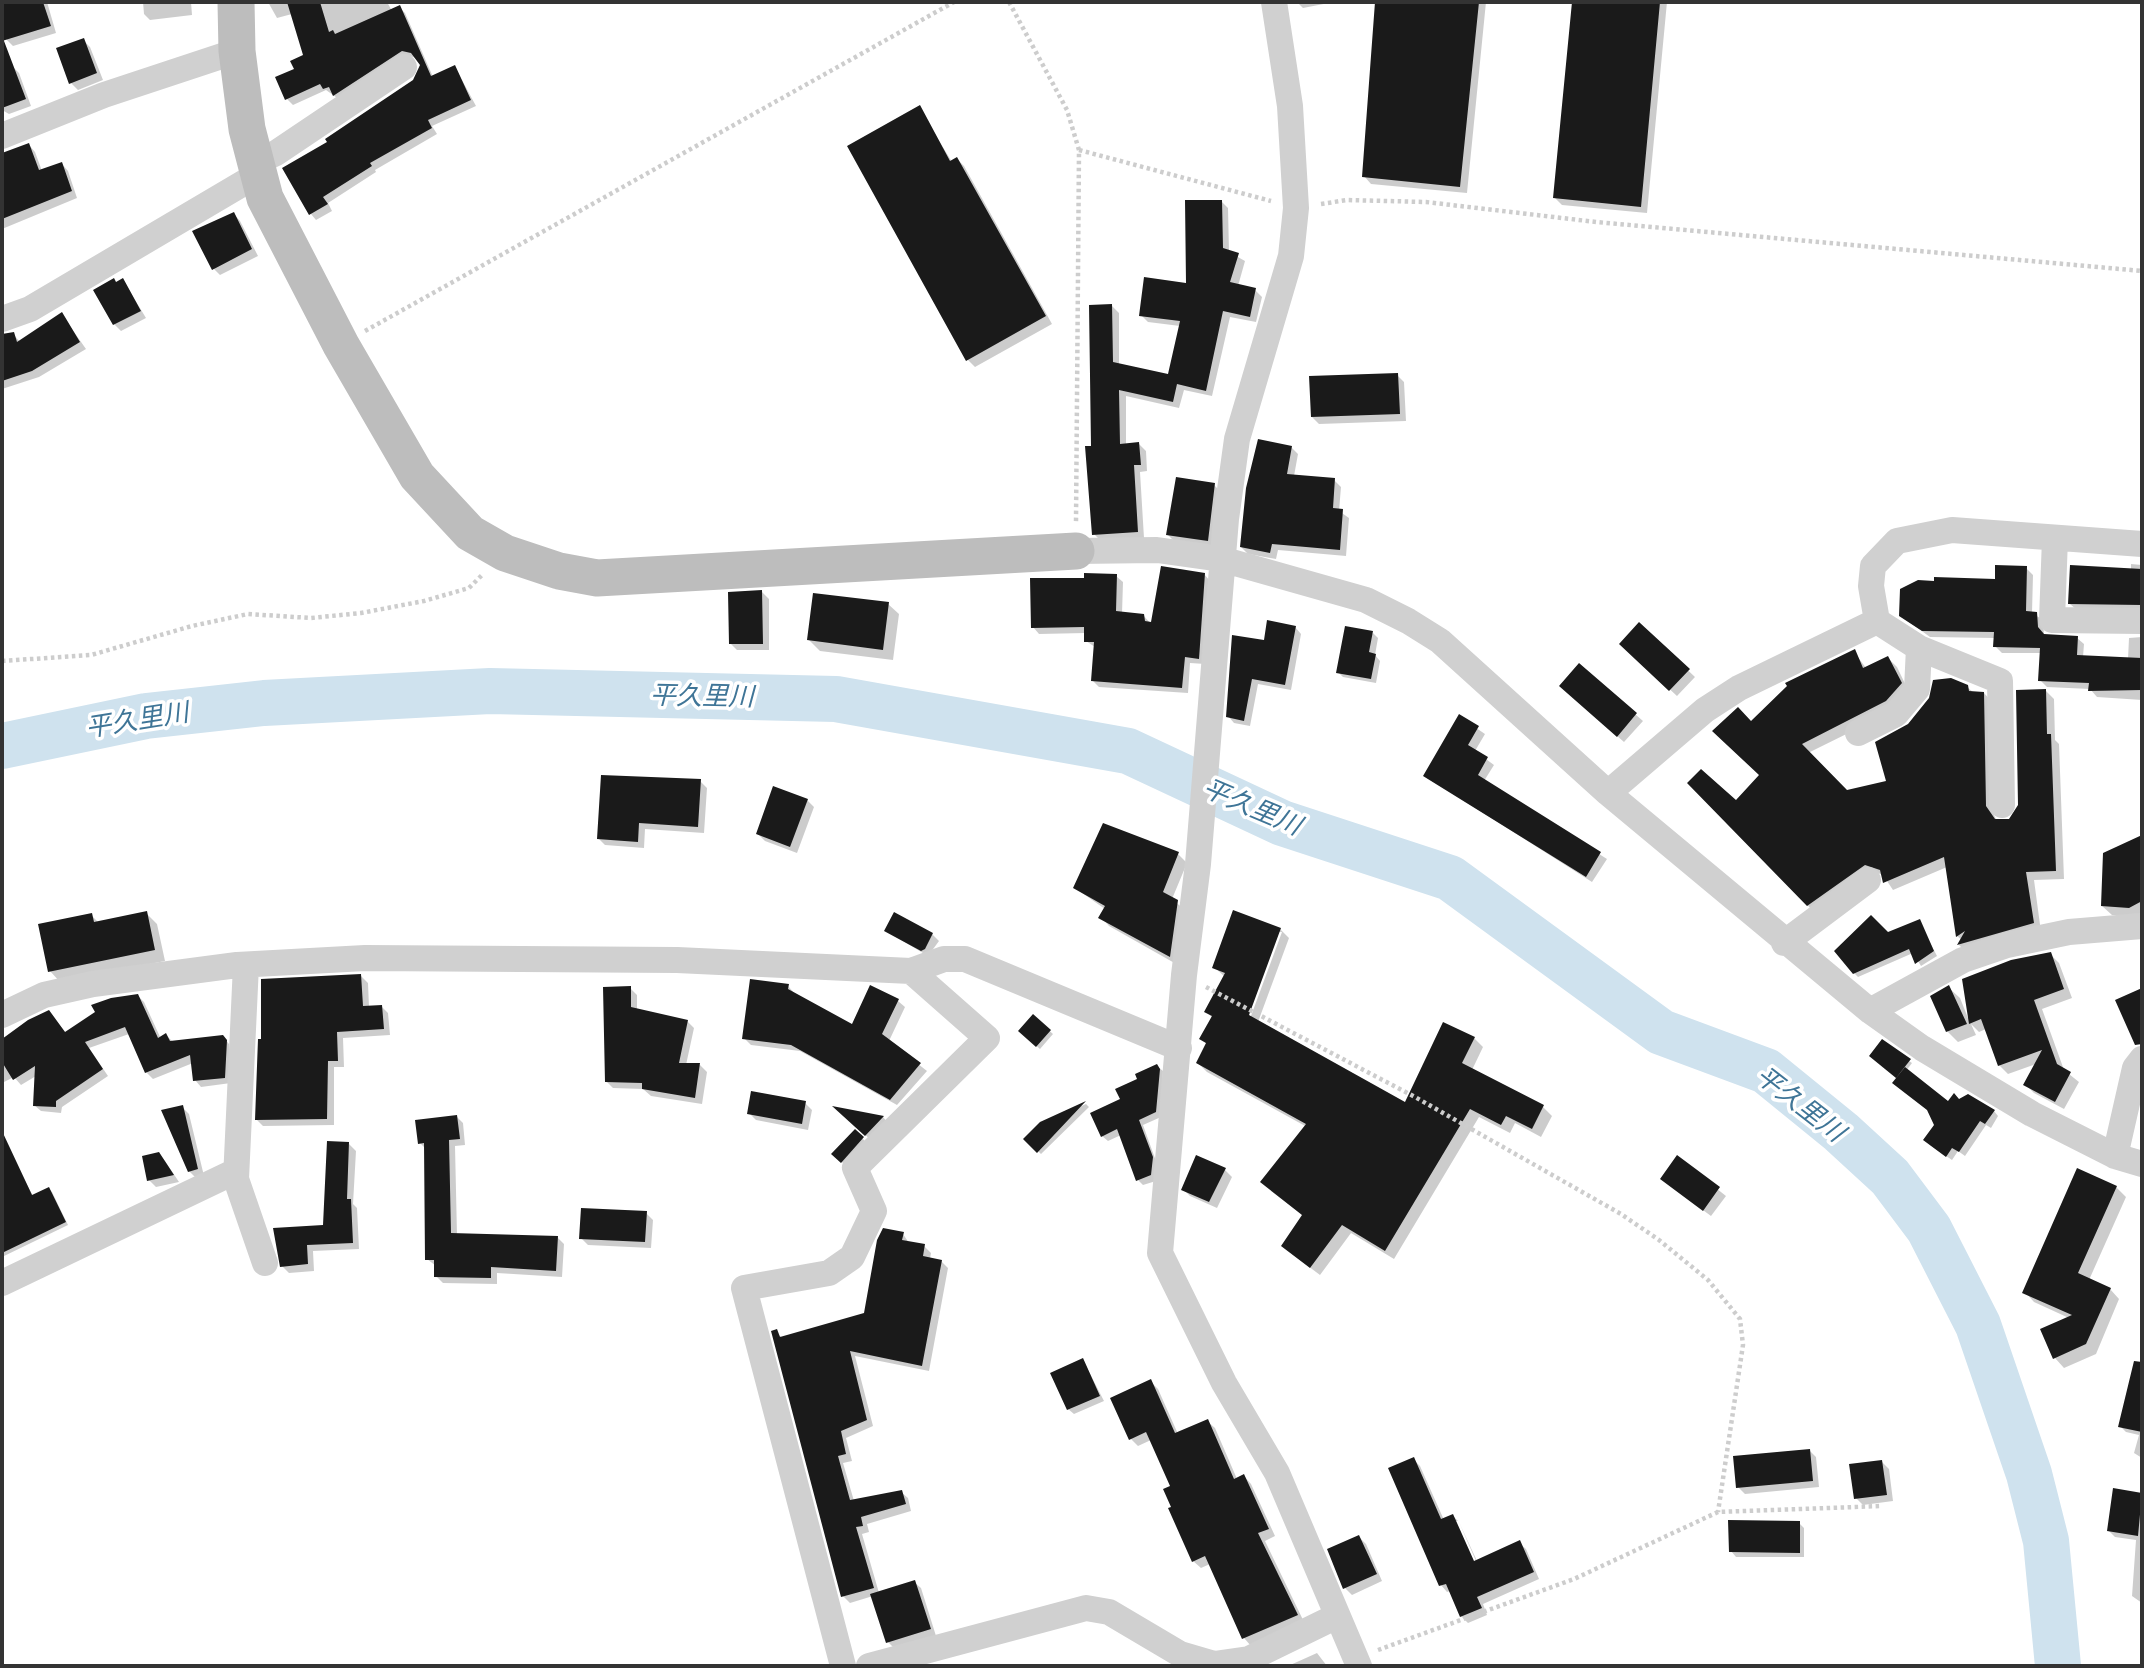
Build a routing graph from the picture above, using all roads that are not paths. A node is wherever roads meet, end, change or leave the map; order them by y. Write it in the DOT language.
graph roads {
  1 [pos="236,2"];
  2 [pos="1274,2"];
  3 [pos="237,51"];
  4 [pos="404,67"];
  5 [pos="2,136"];
  6 [pos="256,169"];
  7 [pos="2,319"];
  8 [pos="2055,538"];
  9 [pos="2142,544"];
  10 [pos="1076,551"];
  11 [pos="1221,559"];
  12 [pos="1877,621"];
  13 [pos="2142,621"];
  14 [pos="1919,648"];
  15 [pos="1858,733"];
  16 [pos="1608,793"];
  17 [pos="2002,804"];
  18 [pos="1868,880"];
  19 [pos="2142,926"];
  20 [pos="1784,943"];
  21 [pos="246,965"];
  22 [pos="911,971"];
  23 [pos="1870,1011"];
  24 [pos="2,1015"];
  25 [pos="1179,1048"];
  26 [pos="2142,1059"];
  27 [pos="2115,1156"];
  28 [pos="2142,1164"];
  29 [pos="236,1171"];
  30 [pos="264,1263"];
  31 [pos="2,1283"];
  32 [pos="1337,1616"];
  33 [pos="1357,1662"];
  34 [pos="843,1666"];
  35 [pos="869,1666"];
  1 -- 3 [label="street"];
  2 -- 11 [label="street"];
  3 -- 5 [label="street"];
  3 -- 6 [label="street"];
  4 -- 6 [label="street"];
  6 -- 7 [label="street"];
  6 -- 10 [label="street"];
  8 -- 9 [label="street"];
  8 -- 12 [label="street"];
  8 -- 13 [label="street"];
  10 -- 11 [label="street"];
  11 -- 16 [label="street"];
  11 -- 25 [label="street"];
  12 -- 14 [label="street"];
  12 -- 16 [label="street"];
  14 -- 15 [label="street"];
  14 -- 17 [label="street"];
  16 -- 20 [label="street"];
  18 -- 20 [label="street"];
  19 -- 23 [label="street"];
  20 -- 23 [label="street"];
  21 -- 22 [label="street"];
  21 -- 24 [label="street"];
  21 -- 29 [label="street"];
  22 -- 25 [label="street"];
  22 -- 34 [label="street"];
  23 -- 27 [label="street"];
  25 -- 32 [label="street"];
  26 -- 27 [label="street"];
  27 -- 28 [label="street"];
  29 -- 30 [label="street"];
  29 -- 31 [label="street"];
  32 -- 33 [label="street"];
  32 -- 35 [label="street"];
}
